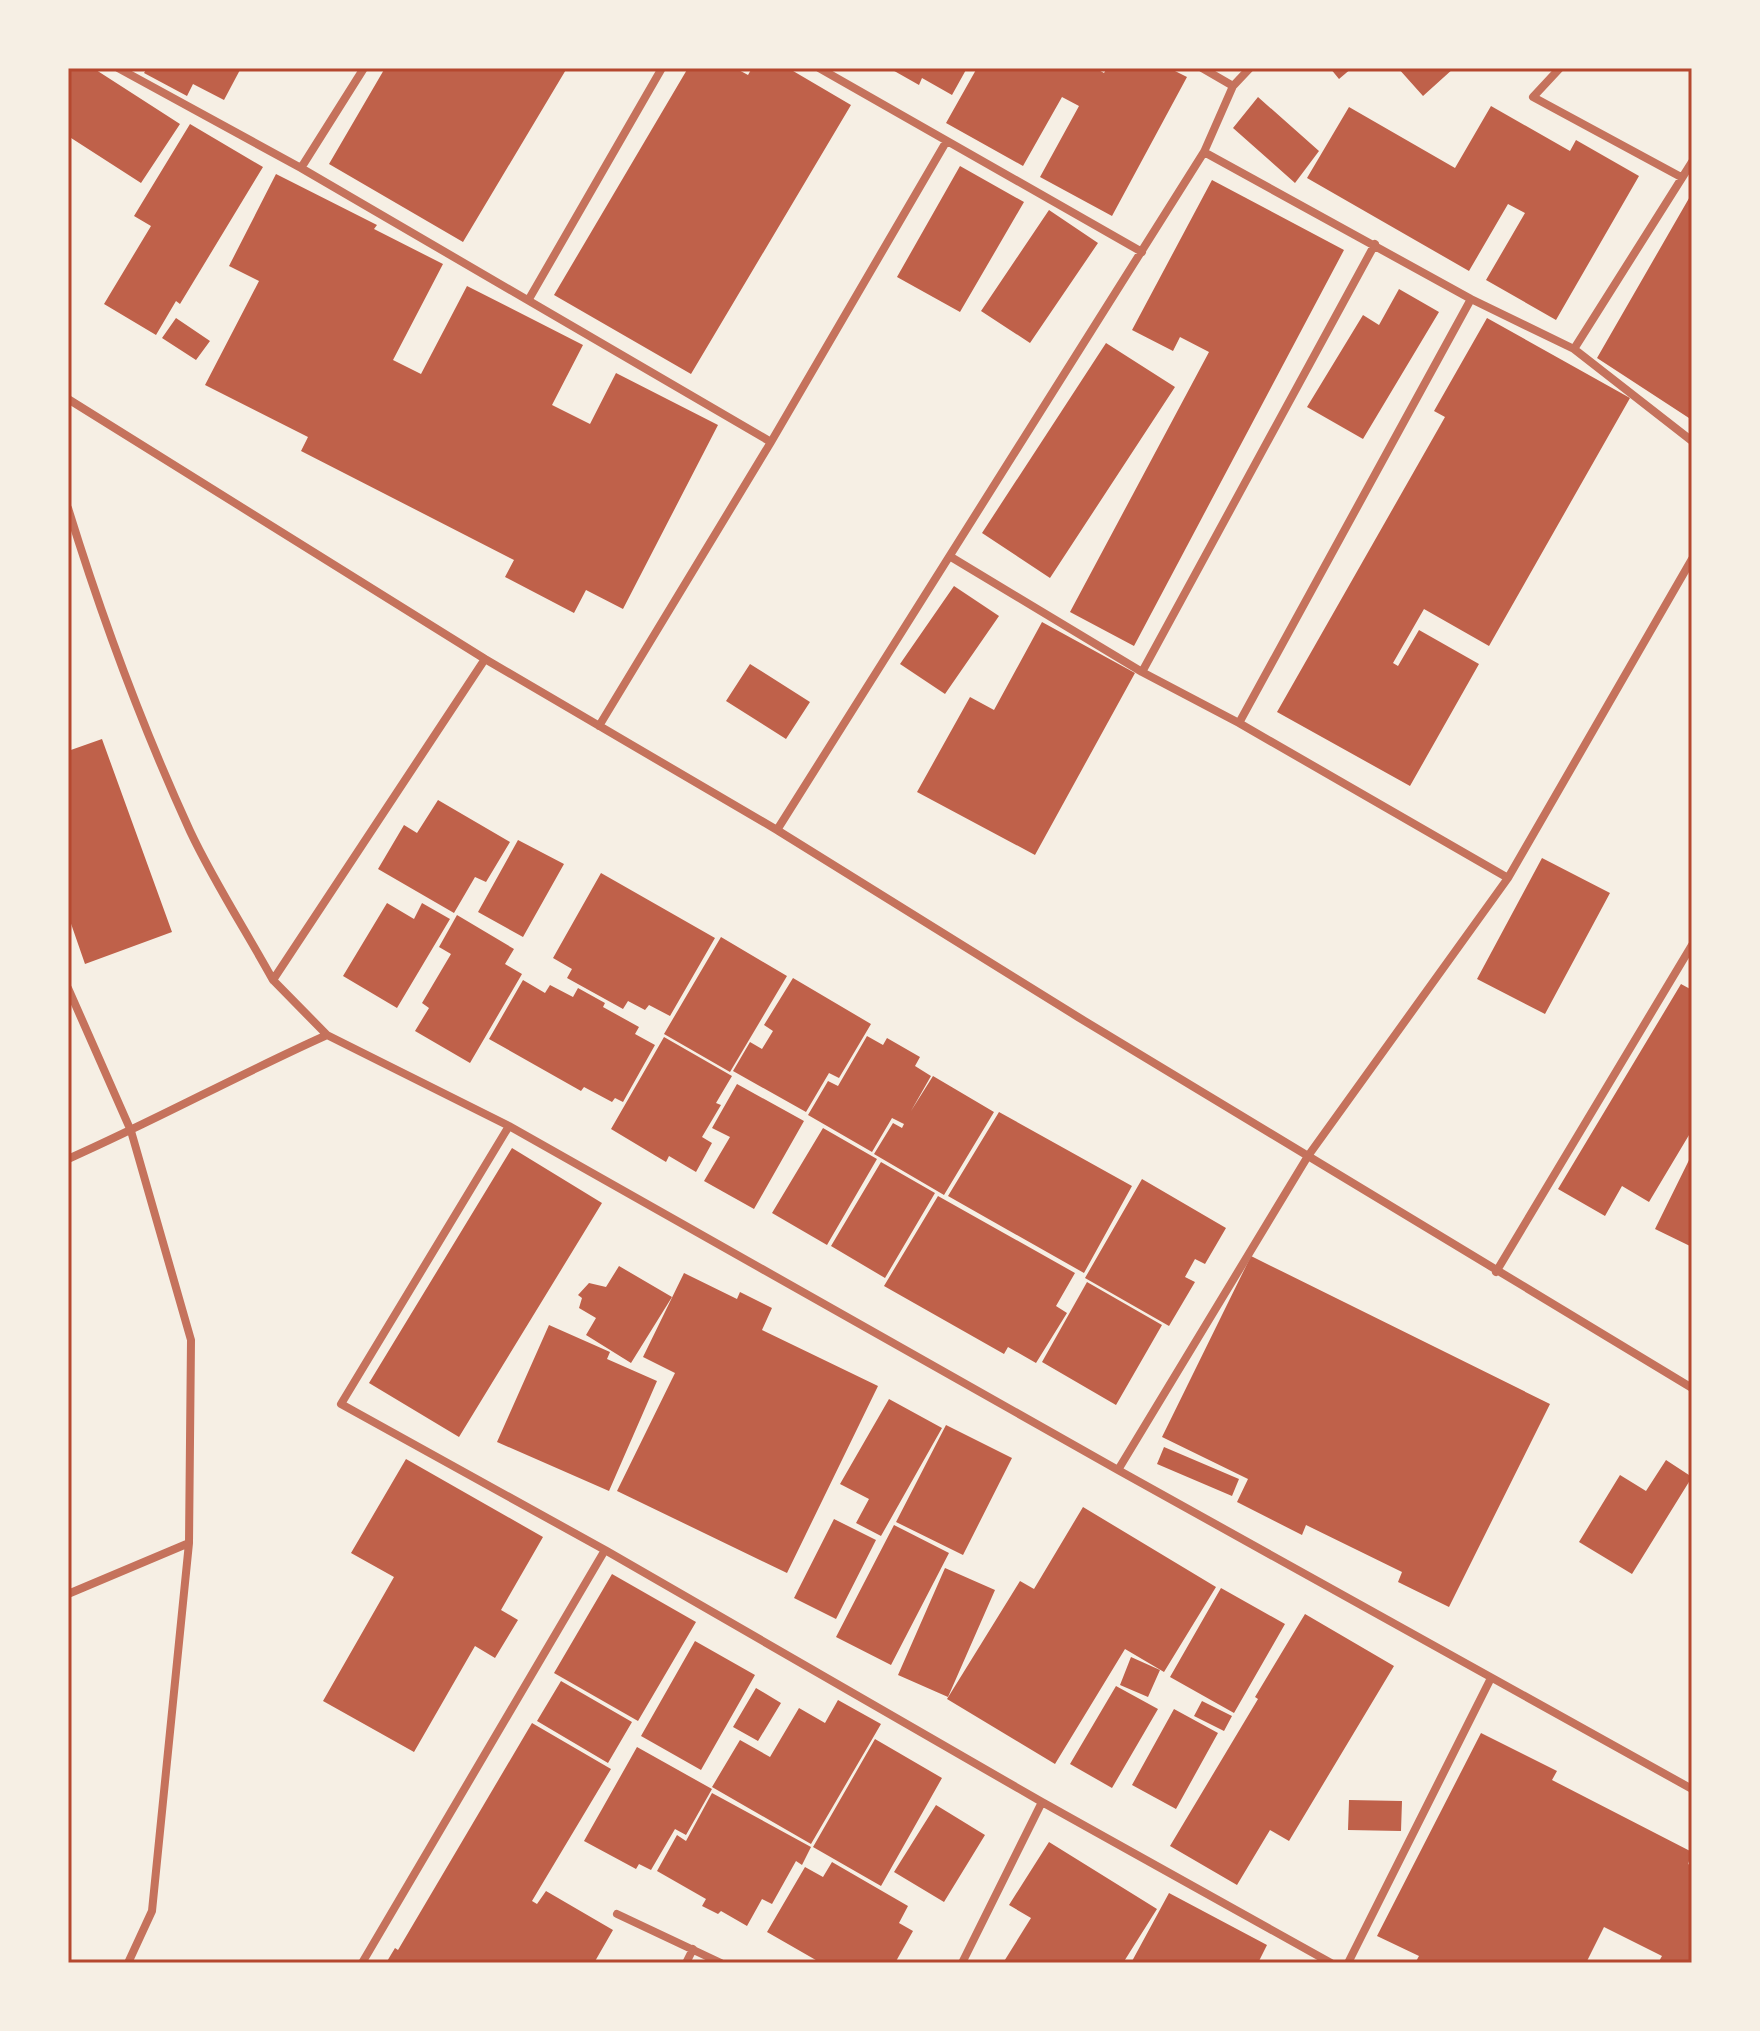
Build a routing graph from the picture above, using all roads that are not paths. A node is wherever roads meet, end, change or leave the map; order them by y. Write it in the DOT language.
graph roads {
  1 [pos="118,68"];
  2 [pos="364,68"];
  3 [pos="662,68"];
  4 [pos="819,68"];
  5 [pos="1202,68"];
  6 [pos="1250,68"];
  7 [pos="1560,68"];
  8 [pos="1233,86"];
  9 [pos="946,142"];
  10 [pos="1204,152"];
  11 [pos="1692,162"];
  12 [pos="301,168"];
  13 [pos="1681,177"];
  14 [pos="1375,244"];
  15 [pos="1142,252"];
  16 [pos="529,299"];
  17 [pos="1471,299"];
  18 [pos="1574,349"];
  19 [pos="68,399"];
  20 [pos="1692,441"];
  21 [pos="771,442"];
  22 [pos="68,508"];
  23 [pos="951,557"];
  24 [pos="1692,559"];
  25 [pos="485,659"];
  26 [pos="1142,672"];
  27 [pos="1239,723"];
  28 [pos="599,726"];
  29 [pos="777,830"];
  30 [pos="1508,878"];
  31 [pos="1692,945"];
  32 [pos="1683,961"];
  33 [pos="1692,967"];
  34 [pos="273,980"];
  35 [pos="68,988"];
  36 [pos="327,1035"];
  37 [pos="509,1126"];
  38 [pos="131,1131"];
  39 [pos="1308,1156"];
  40 [pos="68,1159"];
  41 [pos="1496,1272"];
  42 [pos="1692,1388"];
  43 [pos="1118,1470"];
  44 [pos="189,1543"];
  45 [pos="605,1550"];
  46 [pos="68,1594"];
  47 [pos="1491,1678"];
  48 [pos="1692,1789"];
  49 [pos="1042,1802"];
  50 [pos="617,1914"];
  51 [pos="693,1949"];
  52 [pos="128,1963"];
  53 [pos="362,1963"];
  54 [pos="686,1963"];
  55 [pos="721,1963"];
  56 [pos="962,1963"];
  57 [pos="1331,1963"];
  58 [pos="1348,1963"];
  1 -- 12 [label="street"];
  2 -- 12 [label="street"];
  3 -- 16 [label="street"];
  4 -- 9 [label="street"];
  5 -- 8 [label="street"];
  6 -- 8 [label="street"];
  7 -- 13 [label="street"];
  8 -- 10 [label="street"];
  9 -- 15 [label="street"];
  9 -- 21 [label="street"];
  10 -- 14 [label="street"];
  10 -- 15 [label="street"];
  11 -- 13 [label="street"];
  12 -- 16 [label="street"];
  13 -- 18 [label="street"];
  14 -- 17 [label="street"];
  14 -- 26 [label="street"];
  15 -- 23 [label="street"];
  16 -- 21 [label="street"];
  17 -- 18 [label="street"];
  17 -- 27 [label="street"];
  18 -- 20 [label="street"];
  19 -- 25 [label="street"];
  21 -- 28 [label="street"];
  22 -- 34 [label="street"];
  23 -- 26 [label="street"];
  23 -- 29 [label="street"];
  24 -- 30 [label="street"];
  25 -- 28 [label="street"];
  25 -- 34 [label="street"];
  26 -- 27 [label="street"];
  27 -- 30 [label="street"];
  28 -- 29 [label="street"];
  29 -- 39 [label="street"];
  30 -- 39 [label="street"];
  31 -- 32 [label="street"];
  32 -- 33 [label="street"];
  32 -- 41 [label="street"];
  34 -- 36 [label="street"];
  35 -- 38 [label="street"];
  36 -- 37 [label="street"];
  36 -- 38 [label="street"];
  37 -- 43 [label="street"];
  37 -- 45 [label="street"];
  38 -- 40 [label="street"];
  38 -- 44 [label="street"];
  39 -- 41 [label="street"];
  39 -- 43 [label="street"];
  41 -- 42 [label="street"];
  43 -- 47 [label="street"];
  44 -- 46 [label="street"];
  44 -- 52 [label="street"];
  45 -- 49 [label="street"];
  45 -- 53 [label="street"];
  47 -- 48 [label="street"];
  47 -- 58 [label="street"];
  49 -- 56 [label="street"];
  49 -- 57 [label="street"];
  50 -- 51 [label="street"];
  51 -- 54 [label="street"];
  51 -- 55 [label="street"];
}
